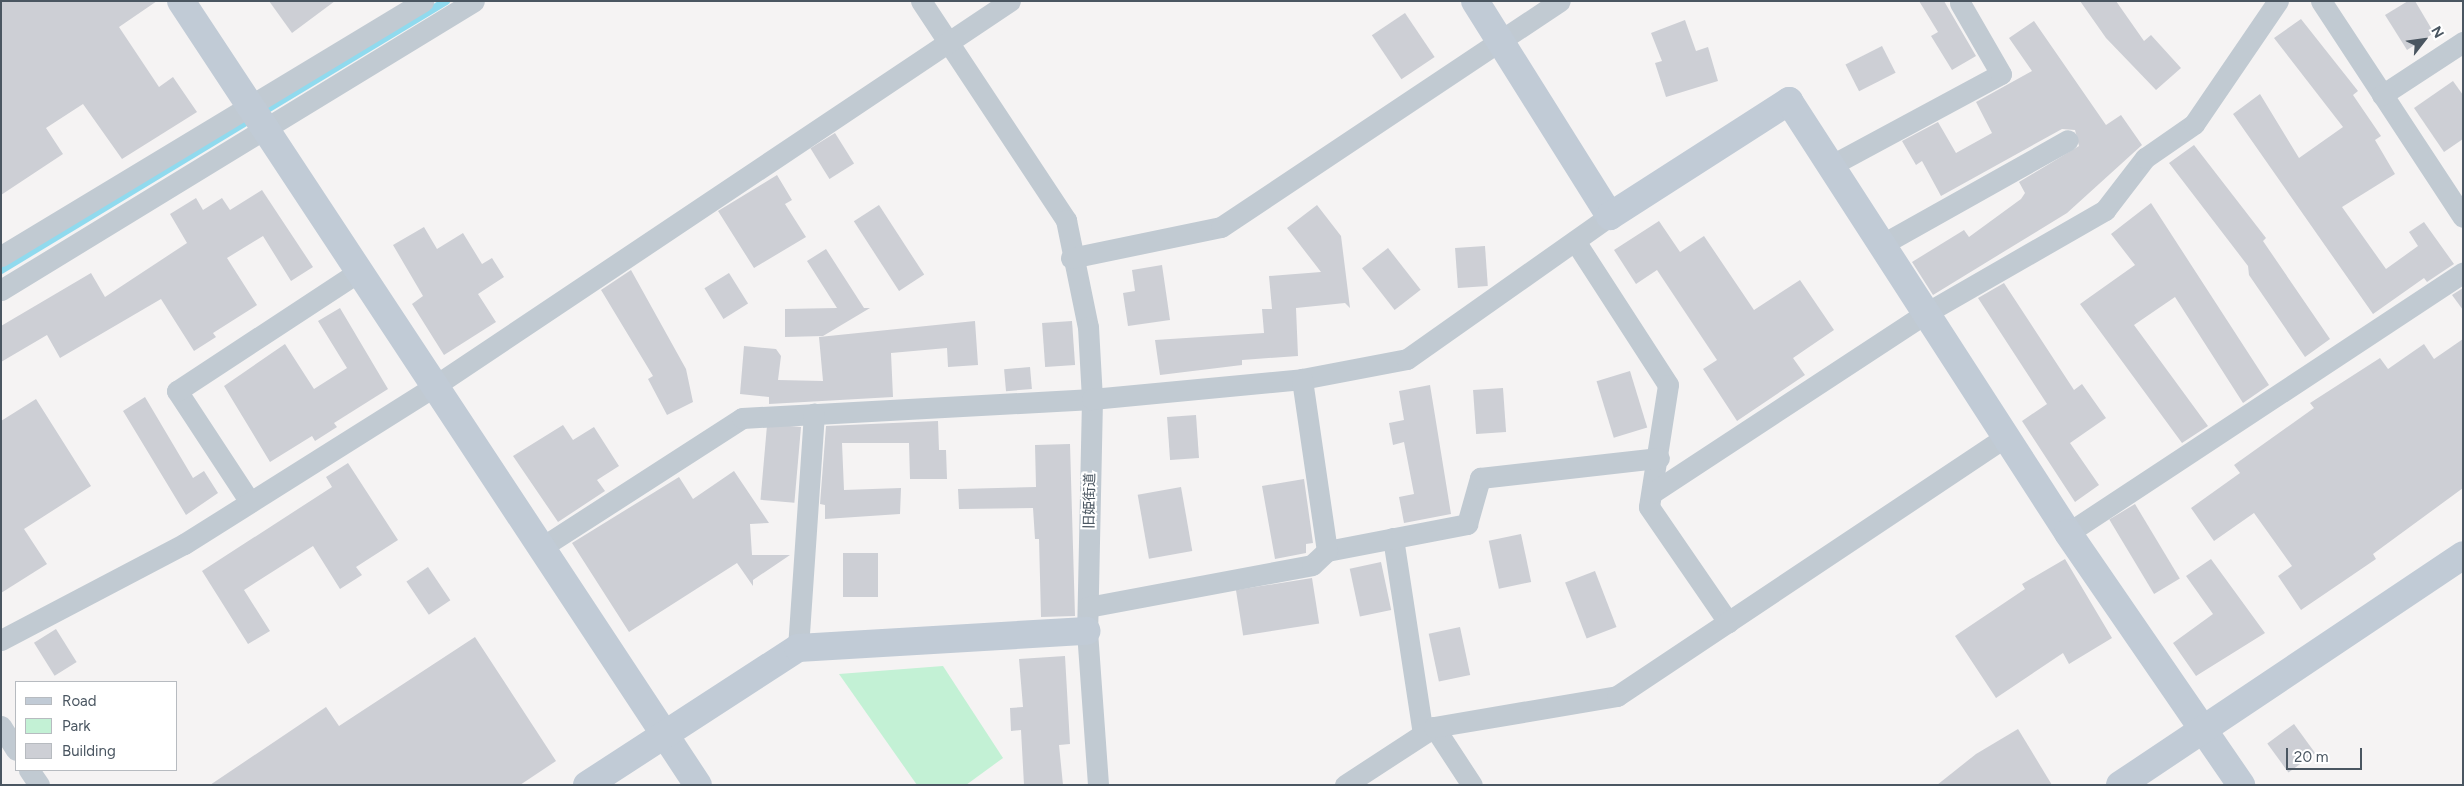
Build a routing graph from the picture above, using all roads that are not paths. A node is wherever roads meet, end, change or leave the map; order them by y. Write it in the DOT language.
graph roads {
  1 [pos="181,1"];
  2 [pos="423,1"];
  3 [pos="474,1"];
  4 [pos="922,1"];
  5 [pos="1010,1"];
  6 [pos="1475,1"];
  7 [pos="1560,1"];
  8 [pos="2278,1"];
  9 [pos="2321,1"];
  10 [pos="1960,3"];
  11 [pos="1498,41"];
  12 [pos="949,42"];
  13 [pos="2463,42"];
  14 [pos="2382,95"];
  15 [pos="258,116"];
  16 [pos="2068,140"];
  17 [pos="1830,166"];
  18 [pos="1610,216"];
  19 [pos="2463,217"];
  20 [pos="1575,240"];
  21 [pos="1882,245"];
  22 [pos="1,256"];
  23 [pos="1071,258"];
  24 [pos="358,272"];
  25 [pos="2463,273"];
  26 [pos="1,290"];
  27 [pos="1926,313"];
  28 [pos="1302,379"];
  29 [pos="433,387"];
  30 [pos="1092,399"];
  31 [pos="814,414"];
  32 [pos="2005,437"];
  33 [pos="1659,458"];
  34 [pos="1652,493"];
  35 [pos="250,502"];
  36 [pos="2068,533"];
  37 [pos="1393,538"];
  38 [pos="538,550"];
  39 [pos="1327,551"];
  40 [pos="2463,556"];
  41 [pos="1087,619"];
  42 [pos="1728,622"];
  43 [pos="1,640"];
  44 [pos="798,648"];
  45 [pos="1,726"];
  46 [pos="2204,729"];
  47 [pos="1428,730"];
  48 [pos="663,734"];
  49 [pos="15,748"];
  50 [pos="30,771"];
  51 [pos="39,785"];
  52 [pos="587,785"];
  53 [pos="698,785"];
  54 [pos="1098,785"];
  55 [pos="1345,785"];
  56 [pos="1472,785"];
  57 [pos="2120,785"];
  58 [pos="2241,785"];
  1 -- 15 [label="street"];
  2 -- 15 [label="street"];
  3 -- 15 [label="street"];
  4 -- 12 [label="street"];
  5 -- 12 [label="street"];
  6 -- 11 [label="street"];
  7 -- 11 [label="street"];
  8 -- 27 [label="street"];
  9 -- 14 [label="street"];
  10 -- 17 [label="street"];
  11 -- 18 [label="street"];
  11 -- 23 [label="street"];
  12 -- 23 [label="street, 旧姫街道"];
  12 -- 29 [label="street"];
  13 -- 14 [label="street"];
  14 -- 19 [label="street"];
  15 -- 22 [label="street"];
  15 -- 24 [label="street"];
  15 -- 26 [label="street"];
  16 -- 21 [label="street"];
  17 -- 18 [label="street"];
  17 -- 21 [label="street"];
  18 -- 20 [label="street"];
  20 -- 28 [label="street"];
  20 -- 33 [label="street"];
  21 -- 27 [label="street"];
  23 -- 30 [label="street, 旧姫街道"];
  24 -- 29 [label="street"];
  24 -- 35 [label="street"];
  25 -- 36 [label="street"];
  27 -- 32 [label="street"];
  27 -- 34 [label="street"];
  28 -- 30 [label="street"];
  28 -- 39 [label="street"];
  29 -- 35 [label="street"];
  29 -- 38 [label="street"];
  30 -- 31 [label="street"];
  30 -- 41 [label="street, 旧姫街道"];
  31 -- 38 [label="street"];
  31 -- 44 [label="street"];
  32 -- 36 [label="street"];
  32 -- 42 [label="street"];
  33 -- 34 [label="street"];
  33 -- 37 [label="street"];
  34 -- 42 [label="street"];
  35 -- 43 [label="street"];
  36 -- 46 [label="street"];
  37 -- 39 [label="street"];
  37 -- 47 [label="street"];
  38 -- 48 [label="street"];
  39 -- 41 [label="street"];
  40 -- 46 [label="street"];
  41 -- 44 [label="street"];
  41 -- 54 [label="street, 旧姫街道"];
  42 -- 47 [label="street"];
  44 -- 48 [label="street"];
  45 -- 49 [label="street"];
  46 -- 57 [label="street"];
  46 -- 58 [label="street"];
  47 -- 55 [label="street"];
  47 -- 56 [label="street"];
  48 -- 52 [label="street"];
  48 -- 53 [label="street"];
  50 -- 51 [label="street"];
}
